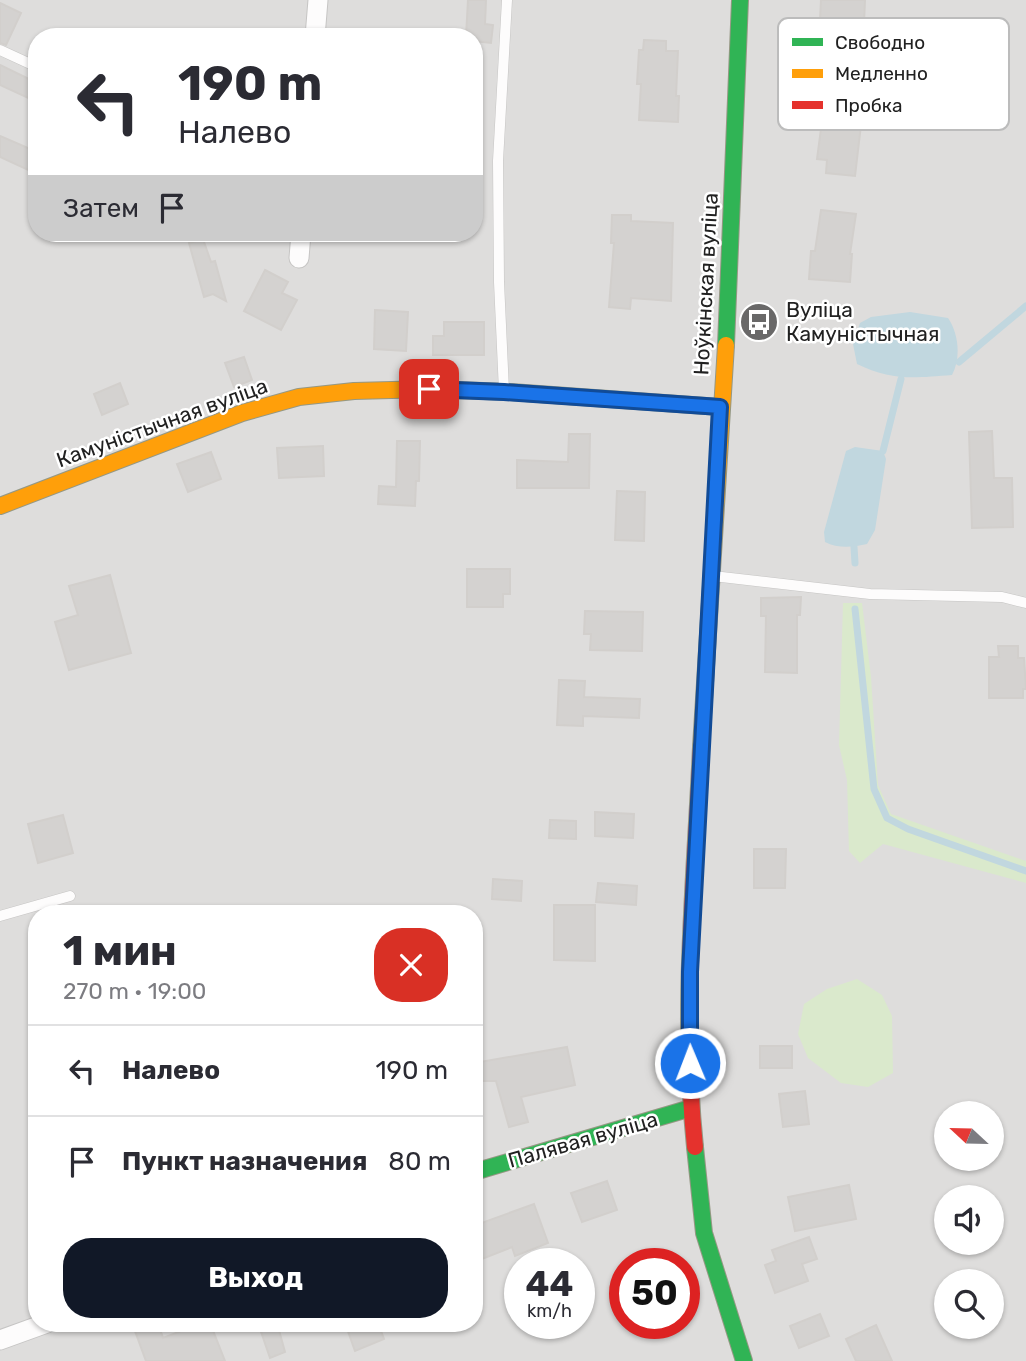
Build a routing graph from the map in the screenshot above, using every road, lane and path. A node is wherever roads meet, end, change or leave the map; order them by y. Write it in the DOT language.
graph roads {
  1 [pos="318,0"];
  2 [pos="507,0"];
  3 [pos="740,0"];
  4 [pos="316,28"];
  5 [pos="0,50"];
  6 [pos="28,63"];
  7 [pos="300,242"];
  8 [pos="299,258"];
  9 [pos="504,392"];
  10 [pos="720,407"];
  11 [pos="0,506"];
  12 [pos="712,576"];
  13 [pos="1026,603"];
  14 [pos="70,896"];
  15 [pos="38,905"];
  16 [pos="28,908"];
  17 [pos="0,916"];
  18 [pos="691,1108"];
  19 [pos="483,1168"];
  20 [pos="28,1330"];
  21 [pos="0,1340"];
  22 [pos="744,1361"];
  1 -- 4 [label="street"];
  2 -- 9 [label="lane"];
  3 -- 10 [label="main road, Ноўкінская вуліца"];
  5 -- 6 [label="lane"];
  7 -- 8 [label="street"];
  9 -- 10 [label="main road, Камуністычная вуліца"];
  9 -- 11 [label="main road, Камуністычная вуліца"];
  10 -- 12 [label="main road, Ноўкінская вуліца"];
  12 -- 13 [label="lane"];
  12 -- 18 [label="main road, Ноўкінская вуліца"];
  14 -- 15 [label="lane"];
  16 -- 17 [label="lane"];
  18 -- 19 [label="main road, Палявая вуліца"];
  18 -- 22 [label="main road, Ноўкінская вуліца"];
  20 -- 21 [label="street"];
}
